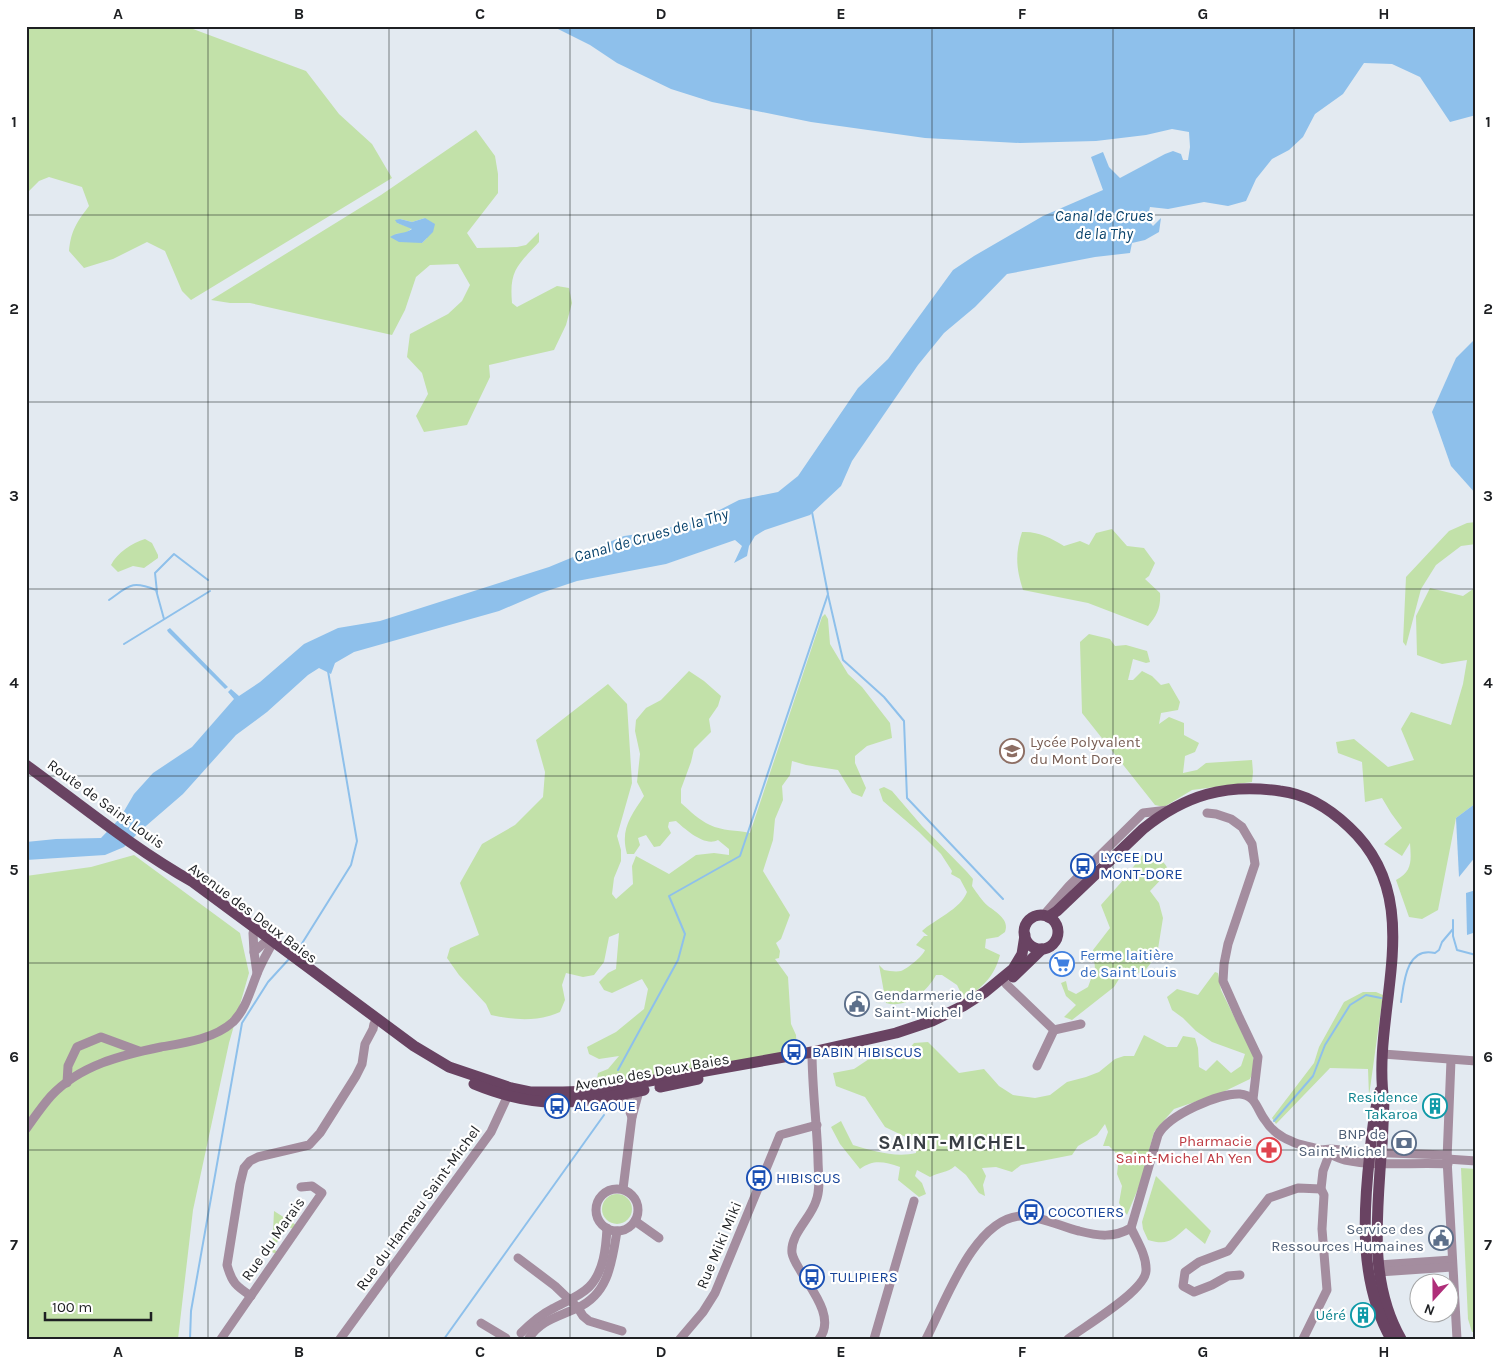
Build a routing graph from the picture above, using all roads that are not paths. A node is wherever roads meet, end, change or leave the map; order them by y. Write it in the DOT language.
graph roads {
  1 [pos="26,764"];
  2 [pos="1168,810"];
  3 [pos="1207,813"];
  4 [pos="1114,857"];
  5 [pos="169,868"];
  6 [pos="1045,916"];
  7 [pos="1057,926"];
  8 [pos="254,933"];
  9 [pos="1025,935"];
  10 [pos="275,946"];
  11 [pos="1042,949"];
  12 [pos="254,952"];
  13 [pos="297,961"];
  14 [pos="257,973"];
  15 [pos="1006,984"];
  16 [pos="374,1024"];
  17 [pos="1081,1024"];
  18 [pos="1054,1030"];
  19 [pos="140,1051"];
  20 [pos="1383,1054"];
  21 [pos="812,1055"];
  22 [pos="1451,1060"];
  23 [pos="1476,1061"];
  24 [pos="1037,1066"];
  25 [pos="680,1075"];
  26 [pos="67,1083"];
  27 [pos="1382,1085"];
  28 [pos="510,1092"];
  29 [pos="635,1092"];
  30 [pos="608,1097"];
  31 [pos="1253,1099"];
  32 [pos="630,1113"];
  33 [pos="817,1126"];
  34 [pos="26,1129"];
  35 [pos="1325,1152"];
  36 [pos="1369,1157"];
  37 [pos="1381,1158"];
  38 [pos="1447,1160"];
  39 [pos="1476,1161"];
  40 [pos="300,1187"];
  41 [pos="623,1189"];
  42 [pos="1321,1189"];
  43 [pos="914,1201"];
  44 [pos="635,1221"];
  45 [pos="607,1228"];
  46 [pos="1131,1228"];
  47 [pos="617,1231"];
  48 [pos="659,1238"];
  49 [pos="518,1258"];
  50 [pos="1452,1264"];
  51 [pos="1378,1269"];
  52 [pos="1240,1275"];
  53 [pos="251,1296"];
  54 [pos="569,1300"];
  55 [pos="578,1308"];
  56 [pos="481,1323"];
  57 [pos="622,1331"];
  58 [pos="526,1337"];
  59 [pos="506,1338"];
  60 [pos="221,1339"];
  61 [pos="340,1339"];
  62 [pos="680,1339"];
  63 [pos="819,1339"];
  64 [pos="874,1339"];
  65 [pos="926,1339"];
  66 [pos="1068,1339"];
  67 [pos="1303,1339"];
  68 [pos="1391,1339"];
  69 [pos="1401,1339"];
  70 [pos="1456,1339"];
  1 -- 5 [label="main road, Route de Saint Louis"];
  2 -- 4 [label="main road, Avenue des Deux Baies"];
  2 -- 6 [label="street"];
  2 -- 20 [label="main road, Avenue des Deux Baies"];
  3 -- 31 [label="street"];
  4 -- 6 [label="main road, Avenue des Deux Baies"];
  4 -- 7 [label="main road, Avenue des Deux Baies"];
  5 -- 8 [label="main road, Avenue des Deux Baies"];
  5 -- 10 [label="main road, Avenue des Deux Baies"];
  6 -- 7 [label="main road"];
  6 -- 9 [label="main road, Avenue des Deux Baies"];
  7 -- 11 [label="main road, Avenue des Deux Baies"];
  8 -- 10 [label="main road, Avenue des Deux Baies"];
  8 -- 12 [label="street"];
  9 -- 11 [label="main road"];
  9 -- 21 [label="main road, Avenue des Deux Baies"];
  10 -- 12 [label="street"];
  10 -- 13 [label="main road, Avenue des Deux Baies"];
  10 -- 14 [label="street"];
  11 -- 15 [label="main road, Avenue des Deux Baies"];
  12 -- 14 [label="street"];
  13 -- 16 [label="main road, Avenue des Deux Baies"];
  13 -- 28 [label="main road, Avenue des Deux Baies"];
  14 -- 19 [label="street"];
  15 -- 18 [label="street"];
  15 -- 21 [label="main road, Avenue des Deux Baies"];
  16 -- 28 [label="main road, Avenue des Deux Baies"];
  16 -- 53 [label="street, Rue du Marais"];
  17 -- 18 [label="street"];
  18 -- 24 [label="street"];
  19 -- 26 [label="street"];
  19 -- 26 [label="street"];
  20 -- 22 [label="street"];
  20 -- 27 [label="main road, Avenue des Deux Baies"];
  21 -- 25 [label="main road, Avenue des Deux Baies"];
  21 -- 29 [label="main road, Avenue des Deux Baies"];
  21 -- 33 [label="street"];
  22 -- 23 [label="street"];
  22 -- 38 [label="street"];
  25 -- 28 [label="main road, Avenue des Deux Baies"];
  25 -- 29 [label="street"];
  26 -- 34 [label="street"];
  27 -- 36 [label="main road, Avenue des Deux Baies"];
  27 -- 37 [label="main road, Avenue des Deux Baies"];
  28 -- 30 [label="main road, Avenue des Deux Baies"];
  28 -- 61 [label="street, Rue du Hameau Saint-Michel"];
  29 -- 30 [label="main road, Avenue des Deux Baies"];
  29 -- 32 [label="street"];
  30 -- 32 [label="street"];
  31 -- 35 [label="street"];
  31 -- 46 [label="street"];
  32 -- 41 [label="street"];
  33 -- 62 [label="street, Rue Miki Miki"];
  33 -- 63 [label="street"];
  35 -- 36 [label="street"];
  35 -- 42 [label="street"];
  36 -- 37 [label="street"];
  36 -- 68 [label="main road, Avenue des Deux Baies"];
  37 -- 38 [label="street"];
  37 -- 51 [label="main road, Avenue des Deux Baies"];
  38 -- 39 [label="street"];
  38 -- 50 [label="street"];
  40 -- 53 [label="street, Rue du Marais"];
  41 -- 44 [label="street"];
  41 -- 45 [label="street"];
  42 -- 52 [label="street"];
  42 -- 67 [label="street"];
  43 -- 64 [label="street"];
  44 -- 47 [label="street"];
  44 -- 48 [label="street"];
  45 -- 47 [label="street"];
  45 -- 54 [label="street"];
  46 -- 65 [label="street"];
  46 -- 66 [label="street"];
  47 -- 55 [label="street"];
  49 -- 54 [label="street"];
  50 -- 51 [label="street"];
  50 -- 70 [label="street"];
  51 -- 69 [label="main road, Avenue des Deux Baies"];
  53 -- 60 [label="street, Rue du Marais"];
  54 -- 55 [label="street"];
  54 -- 58 [label="street"];
  55 -- 57 [label="street"];
  55 -- 58 [label="street"];
  56 -- 59 [label="street"];
  58 -- 59 [label="street"];
}
